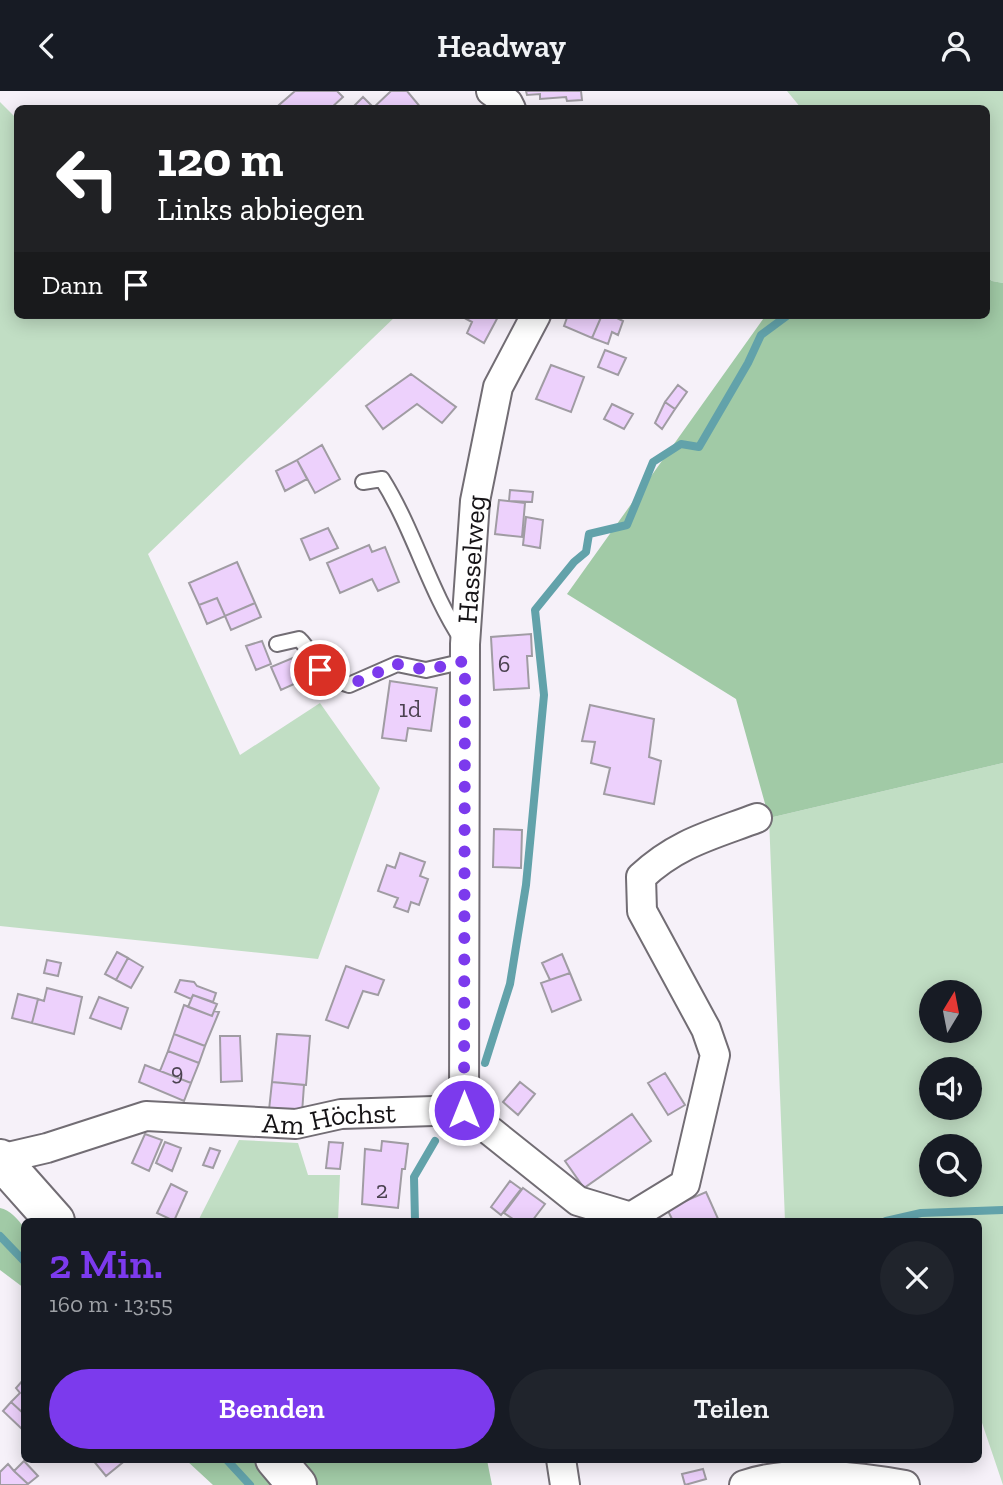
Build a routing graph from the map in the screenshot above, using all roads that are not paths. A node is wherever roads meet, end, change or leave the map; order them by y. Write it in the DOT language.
graph roads {
  1 [pos="491,91"];
  2 [pos="509,105"];
  3 [pos="534,319"];
  4 [pos="363,482"];
  5 [pos="277,644"];
  6 [pos="465,653"];
  7 [pos="757,818"];
  8 [pos="464,1110"];
  9 [pos="0,1159"];
  10 [pos="52,1218"];
  11 [pos="629,1218"];
  12 [pos="634,1218"];
  13 [pos="278,1463"];
  14 [pos="561,1463"];
  15 [pos="297,1485"];
  16 [pos="565,1485"];
  17 [pos="744,1485"];
  18 [pos="905,1485"];
  1 -- 2 [label="street"];
  3 -- 6 [label="street, Hasselweg"];
  4 -- 6 [label="lane"];
  5 -- 6 [label="lane"];
  6 -- 8 [label="street, Hasselweg"];
  7 -- 12 [label="street"];
  8 -- 9 [label="street, Am Höchst"];
  8 -- 11 [label="street"];
  9 -- 10 [label="main road"];
  13 -- 15 [label="main road"];
  14 -- 16 [label="street"];
  17 -- 18 [label="street"];
}
